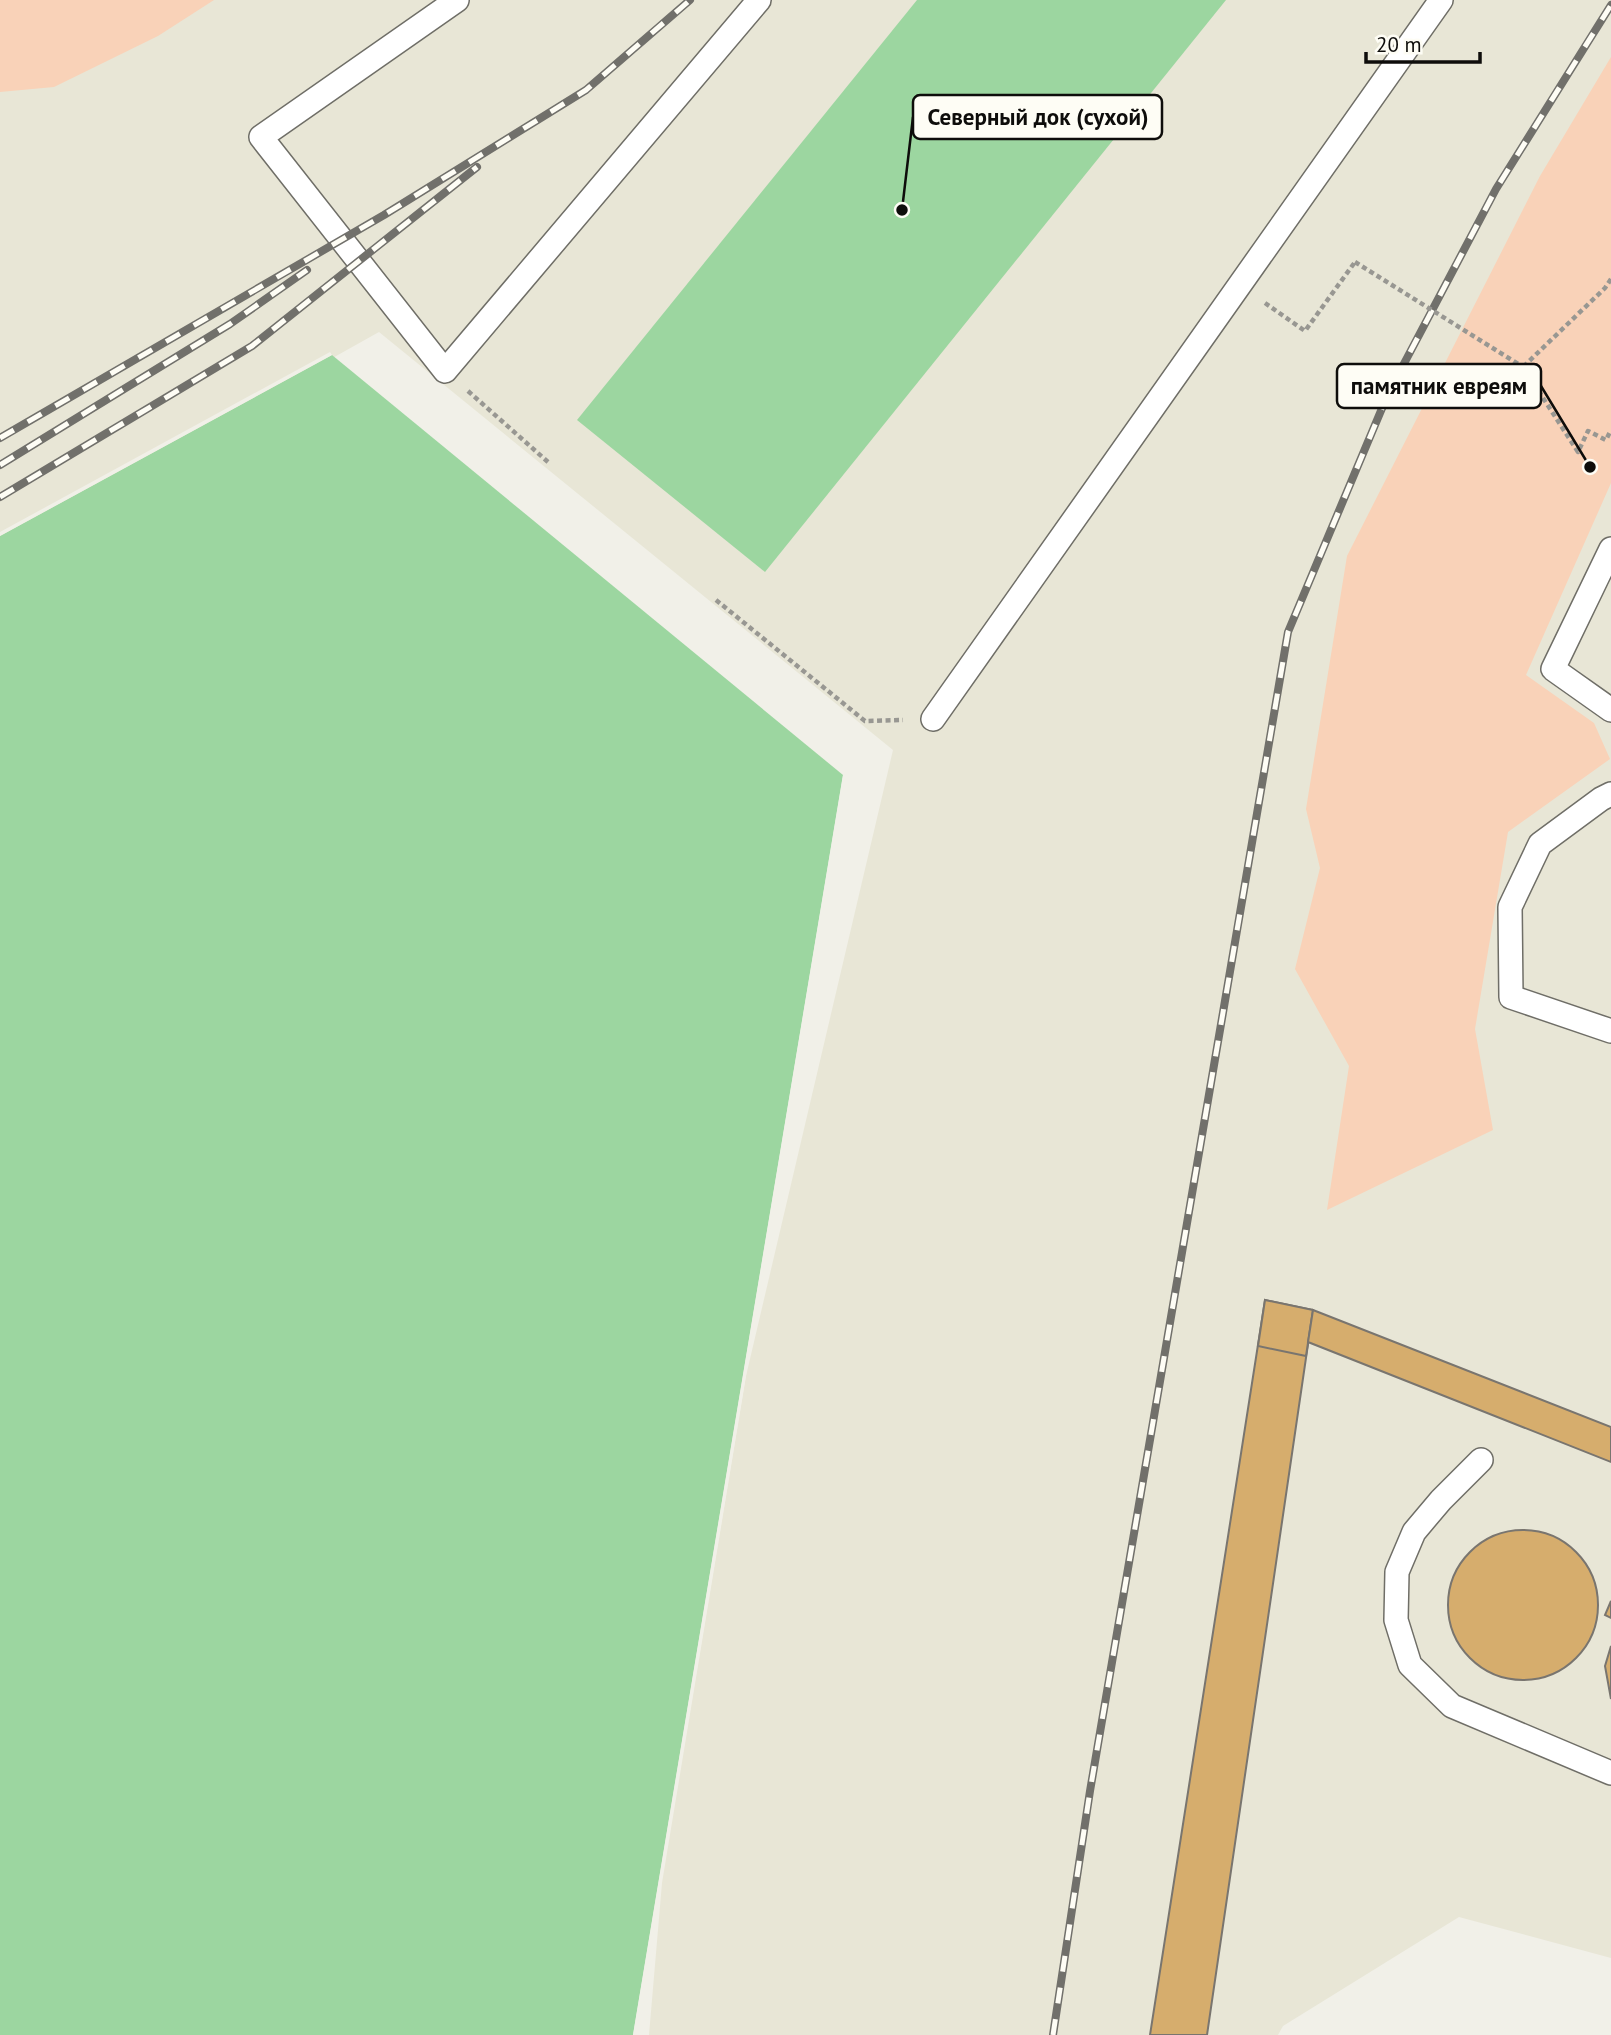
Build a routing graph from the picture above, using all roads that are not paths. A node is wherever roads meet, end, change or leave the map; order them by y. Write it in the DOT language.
graph roads {
  1 [pos="457,0"];
  2 [pos="760,0"];
  3 [pos="1441,0"];
  4 [pos="1611,549"];
  5 [pos="1611,710"];
  6 [pos="933,719"];
  7 [pos="1611,794"];
  8 [pos="1611,1031"];
  9 [pos="1481,1461"];
  10 [pos="1611,1773"];
  1 -- 2 [label="lane"];
  3 -- 6 [label="lane"];
  4 -- 5 [label="lane"];
  7 -- 8 [label="lane"];
  9 -- 10 [label="lane"];
}
